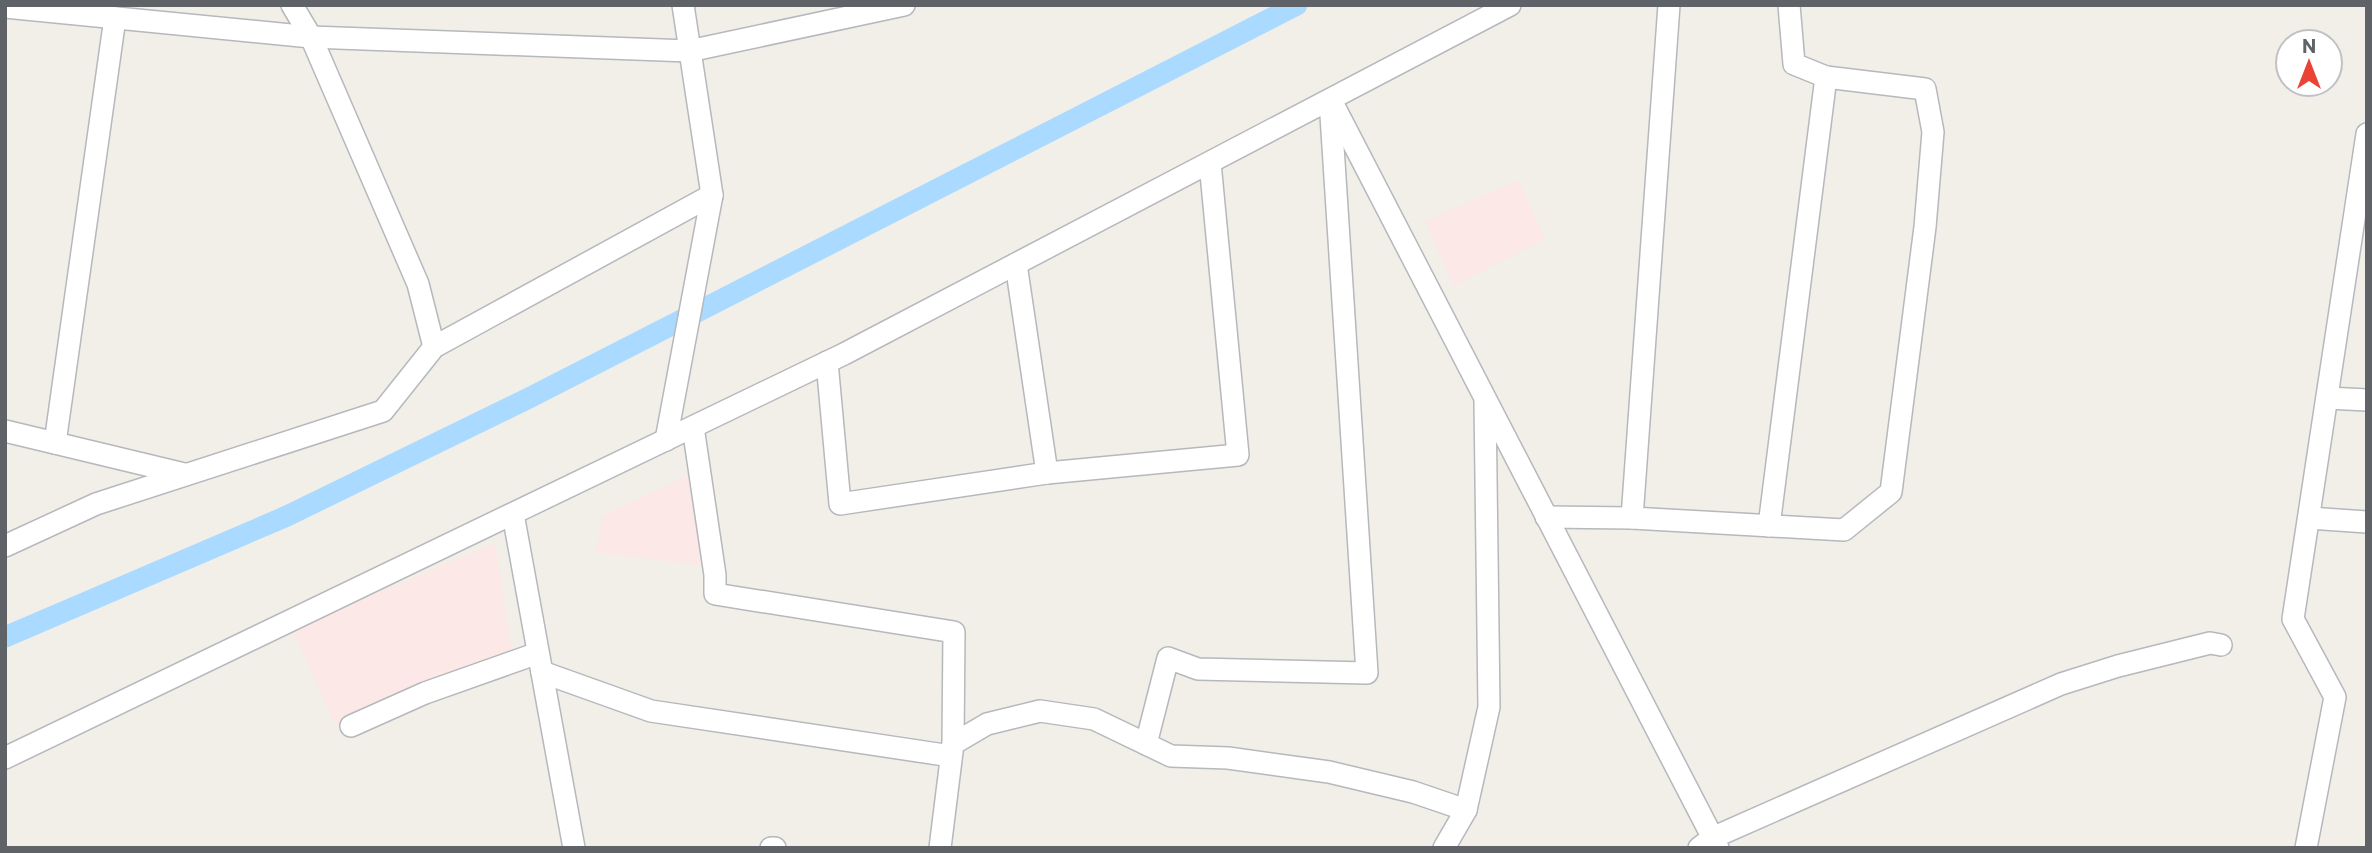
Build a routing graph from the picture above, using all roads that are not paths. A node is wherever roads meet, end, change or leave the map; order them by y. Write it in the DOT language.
graph roads {
  1 [pos="292,5"];
  2 [pos="683,5"];
  3 [pos="904,5"];
  4 [pos="1510,5"];
  5 [pos="1669,5"];
  6 [pos="1789,5"];
  7 [pos="5,7"];
  8 [pos="115,18"];
  9 [pos="311,37"];
  10 [pos="689,51"];
  11 [pos="1826,77"];
  12 [pos="1330,100"];
  13 [pos="2367,134"];
  14 [pos="1210,163"];
  15 [pos="712,195"];
  16 [pos="2358,250"];
  17 [pos="1016,264"];
  18 [pos="434,348"];
  19 [pos="827,362"];
  20 [pos="1485,397"];
  21 [pos="2327,397"];
  22 [pos="2367,400"];
  23 [pos="693,427"];
  24 [pos="5,431"];
  25 [pos="666,440"];
  26 [pos="55,443"];
  27 [pos="1047,473"];
  28 [pos="185,474"];
  29 [pos="513,514"];
  30 [pos="1546,517"];
  31 [pos="1632,518"];
  32 [pos="2309,518"];
  33 [pos="2367,522"];
  34 [pos="1769,526"];
  35 [pos="5,546"];
  36 [pos="2221,645"];
  37 [pos="540,662"];
  38 [pos="351,726"];
  39 [pos="1146,744"];
  40 [pos="952,750"];
  41 [pos="5,758"];
  42 [pos="1466,810"];
  43 [pos="1710,844"];
  44 [pos="574,848"];
  45 [pos="940,848"];
  46 [pos="1444,848"];
  47 [pos="2306,848"];
  1 -- 9 [label="street"];
  2 -- 10 [label="street"];
  3 -- 10 [label="street"];
  4 -- 12 [label="street"];
  5 -- 31 [label="street"];
  6 -- 11 [label="street"];
  7 -- 8 [label="street"];
  8 -- 9 [label="street"];
  8 -- 26 [label="street"];
  9 -- 10 [label="street"];
  9 -- 18 [label="street"];
  10 -- 15 [label="street"];
  11 -- 34 [label="street"];
  11 -- 34 [label="street"];
  12 -- 14 [label="street"];
  12 -- 20 [label="street"];
  12 -- 39 [label="street"];
  13 -- 16 [label="street"];
  14 -- 17 [label="street"];
  14 -- 27 [label="street"];
  15 -- 18 [label="street"];
  15 -- 25 [label="street"];
  16 -- 21 [label="street"];
  17 -- 19 [label="street"];
  17 -- 27 [label="street"];
  18 -- 28 [label="street"];
  19 -- 23 [label="street"];
  19 -- 27 [label="street"];
  20 -- 30 [label="street"];
  20 -- 42 [label="street"];
  21 -- 22 [label="street"];
  21 -- 32 [label="street"];
  23 -- 25 [label="street"];
  23 -- 40 [label="street"];
  24 -- 26 [label="street"];
  25 -- 29 [label="street"];
  26 -- 28 [label="street"];
  28 -- 35 [label="street"];
  29 -- 37 [label="street"];
  29 -- 41 [label="street"];
  30 -- 31 [label="street"];
  30 -- 43 [label="street"];
  31 -- 34 [label="street"];
  32 -- 33 [label="street"];
  32 -- 47 [label="street"];
  36 -- 43 [label="street"];
  37 -- 38 [label="street"];
  37 -- 40 [label="street"];
  37 -- 44 [label="street"];
  39 -- 40 [label="street"];
  39 -- 42 [label="street"];
  40 -- 45 [label="street"];
  42 -- 46 [label="street"];
}
